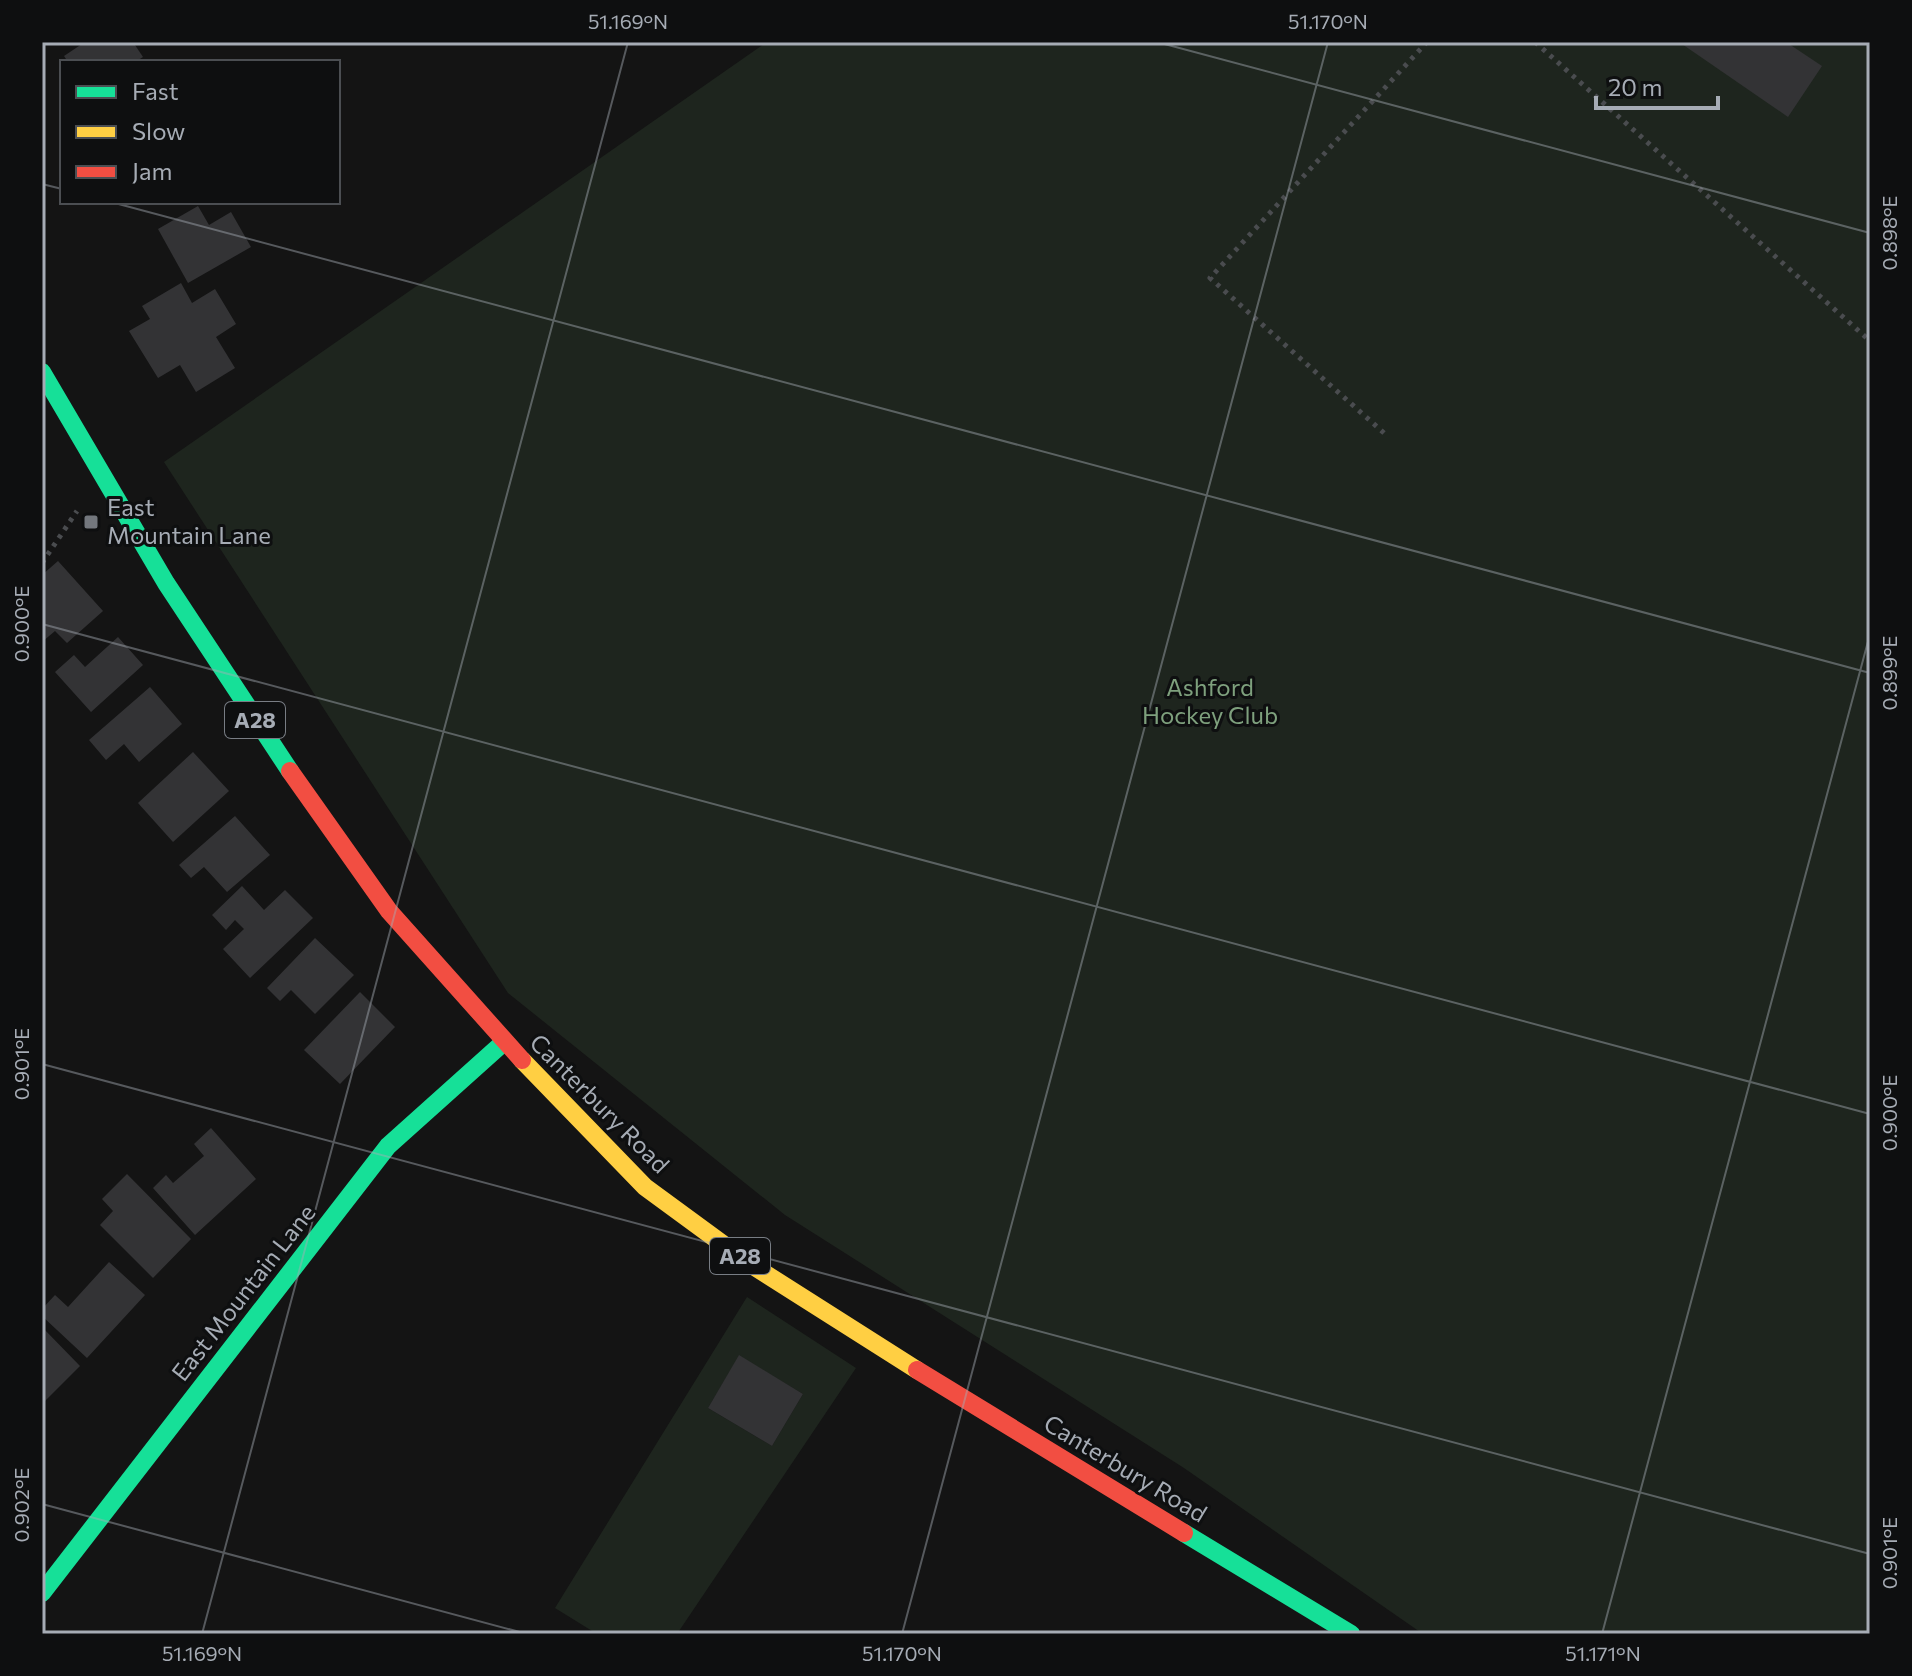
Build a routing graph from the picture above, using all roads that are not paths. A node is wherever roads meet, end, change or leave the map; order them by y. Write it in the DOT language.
graph roads {
  1 [pos="42,372"];
  2 [pos="504,1042"];
  3 [pos="42,1593"];
  4 [pos="1351,1634"];
  1 -- 2 [label="main road, Canterbury Road / A28"];
  2 -- 3 [label="main road, East Mountain Lane"];
  2 -- 4 [label="main road, Canterbury Road / A28"];
}
